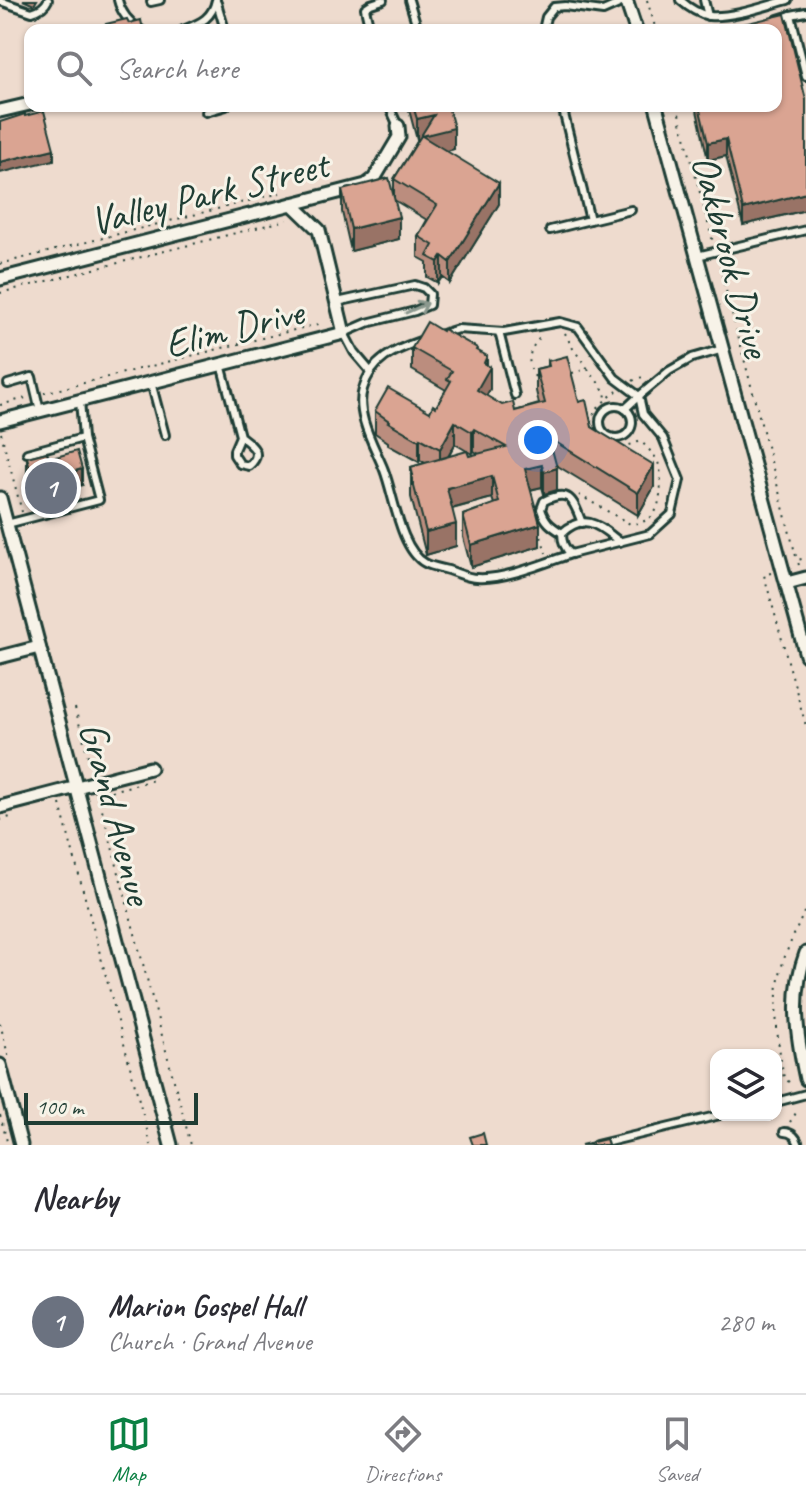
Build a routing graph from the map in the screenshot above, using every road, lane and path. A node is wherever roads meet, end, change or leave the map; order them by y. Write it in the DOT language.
graph roads {
  1 [pos="48,0"];
  2 [pos="118,0"];
  3 [pos="160,0"];
  4 [pos="383,0"];
  5 [pos="409,0"];
  6 [pos="627,0"];
  7 [pos="647,0"];
  8 [pos="680,0"];
  9 [pos="704,0"];
  10 [pos="741,0"];
  11 [pos="788,0"];
  12 [pos="0,1"];
  13 [pos="151,2"];
  14 [pos="743,11"];
  15 [pos="806,12"];
  16 [pos="791,15"];
  17 [pos="708,16"];
  18 [pos="776,19"];
  19 [pos="132,24"];
  20 [pos="198,24"];
  21 [pos="223,24"];
  22 [pos="369,24"];
  23 [pos="416,24"];
  24 [pos="544,24"];
  25 [pos="634,24"];
  26 [pos="654,24"];
  27 [pos="806,76"];
  28 [pos="24,105"];
  29 [pos="0,111"];
  30 [pos="392,112"];
  31 [pos="563,112"];
  32 [pos="658,112"];
  33 [pos="679,112"];
  34 [pos="398,126"];
  35 [pos="280,193"];
  36 [pos="292,204"];
  37 [pos="631,210"];
  38 [pos="287,220"];
  39 [pos="590,220"];
  40 [pos="550,230"];
  41 [pos="806,230"];
  42 [pos="715,252"];
  43 [pos="697,256"];
  44 [pos="0,264"];
  45 [pos="0,279"];
  46 [pos="0,293"];
  47 [pos="337,302"];
  48 [pos="318,324"];
  49 [pos="556,331"];
  50 [pos="499,332"];
  51 [pos="737,332"];
  52 [pos="344,333"];
  53 [pos="547,333"];
  54 [pos="731,334"];
  55 [pos="723,349"];
  56 [pos="221,364"];
  57 [pos="588,369"];
  58 [pos="371,372"];
  59 [pos="573,373"];
  60 [pos="539,380"];
  61 [pos="151,382"];
  62 [pos="8,384"];
  63 [pos="618,391"];
  64 [pos="36,395"];
  65 [pos="515,395"];
  66 [pos="639,396"];
  67 [pos="80,400"];
  68 [pos="605,401"];
  69 [pos="0,405"];
  70 [pos="625,409"];
  71 [pos="40,411"];
  72 [pos="0,421"];
  73 [pos="591,424"];
  74 [pos="0,428"];
  75 [pos="165,435"];
  76 [pos="240,436"];
  77 [pos="83,438"];
  78 [pos="616,447"];
  79 [pos="27,453"];
  80 [pos="575,493"];
  81 [pos="1,505"];
  82 [pos="24,520"];
  83 [pos="582,523"];
  84 [pos="7,524"];
  85 [pos="538,527"];
  86 [pos="562,533"];
  87 [pos="620,542"];
  88 [pos="546,554"];
  89 [pos="571,554"];
  90 [pos="806,558"];
  91 [pos="797,560"];
  92 [pos="799,565"];
  93 [pos="772,573"];
  94 [pos="806,578"];
  95 [pos="787,583"];
  96 [pos="39,647"];
  97 [pos="806,655"];
  98 [pos="0,657"];
  99 [pos="75,708"];
  100 [pos="806,726"];
  101 [pos="152,774"];
  102 [pos="93,776"];
  103 [pos="76,787"];
  104 [pos="97,789"];
  105 [pos="112,791"];
  106 [pos="59,800"];
  107 [pos="0,807"];
  108 [pos="806,907"];
  109 [pos="806,953"];
  110 [pos="0,1065"];
  111 [pos="806,1079"];
  112 [pos="789,1082"];
  113 [pos="806,1094"];
  114 [pos="782,1100"];
  115 [pos="796,1113"];
  116 [pos="0,1115"];
  117 [pos="710,1118"];
  118 [pos="784,1132"];
  119 [pos="620,1142"];
  120 [pos="8,1145"];
  121 [pos="21,1145"];
  122 [pos="151,1145"];
  123 [pos="171,1145"];
  124 [pos="191,1145"];
  125 [pos="596,1145"];
  126 [pos="799,1145"];
  1 -- 12 [label="lane"];
  2 -- 19 [label="lane"];
  3 -- 13 [label="lane"];
  4 -- 22 [label="lane"];
  5 -- 23 [label="lane"];
  6 -- 24 [label="lane"];
  6 -- 25 [label="street"];
  7 -- 26 [label="path"];
  8 -- 17 [label="lane"];
  9 -- 17 [label="lane"];
  10 -- 14 [label="lane"];
  11 -- 14 [label="lane"];
  14 -- 17 [label="lane"];
  15 -- 16 [label="lane"];
  16 -- 18 [label="lane"];
  16 -- 27 [label="lane"];
  20 -- 21 [label="lane"];
  28 -- 29 [label="street"];
  30 -- 34 [label="lane"];
  31 -- 39 [label="lane"];
  32 -- 43 [label="street, Oakbrook Drive"];
  33 -- 42 [label="path"];
  34 -- 36 [label="street, Valley Park Street"];
  35 -- 44 [label="path"];
  36 -- 45 [label="street, Valley Park Street"];
  36 -- 47 [label="street, Elim Drive"];
  37 -- 39 [label="lane"];
  38 -- 46 [label="path"];
  39 -- 40 [label="lane"];
  41 -- 42 [label="lane"];
  42 -- 43 [label="lane"];
  42 -- 51 [label="path"];
  43 -- 55 [label="street, Oakbrook Drive"];
  47 -- 52 [label="street, Elim Drive"];
  52 -- 47 [label="lane, one-way"];
  48 -- 64 [label="path"];
  49 -- 57 [label="path"];
  50 -- 58 [label="lane"];
  50 -- 65 [label="lane"];
  50 -- 66 [label="lane"];
  51 -- 54 [label="path"];
  51 -- 91 [label="path"];
  52 -- 56 [label="street, Elim Drive"];
  52 -- 58 [label="lane"];
  53 -- 60 [label="path"];
  55 -- 66 [label="lane"];
  55 -- 95 [label="street, Oakbrook Drive"];
  56 -- 61 [label="street, Elim Drive"];
  56 -- 76 [label="lane"];
  57 -- 59 [label="path"];
  57 -- 68 [label="path"];
  58 -- 89 [label="lane"];
  61 -- 67 [label="street, Elim Drive"];
  61 -- 75 [label="lane"];
  62 -- 64 [label="lane"];
  63 -- 68 [label="path"];
  64 -- 69 [label="path"];
  64 -- 71 [label="lane"];
  66 -- 70 [label="lane"];
  66 -- 87 [label="lane"];
  67 -- 71 [label="street, Elim Drive"];
  67 -- 77 [label="lane"];
  68 -- 73 [label="path"];
  70 -- 70 [label="lane"];
  71 -- 72 [label="street, Elim Drive"];
  74 -- 82 [label="path"];
  76 -- 76 [label="lane"];
  77 -- 79 [label="lane"];
  77 -- 82 [label="lane"];
  78 -- 80 [label="path"];
  81 -- 84 [label="street, Grand Avenue"];
  82 -- 84 [label="lane"];
  83 -- 86 [label="lane"];
  83 -- 86 [label="lane"];
  83 -- 87 [label="lane"];
  84 -- 96 [label="street, Grand Avenue"];
  85 -- 88 [label="path"];
  86 -- 89 [label="lane"];
  87 -- 89 [label="lane"];
  90 -- 91 [label="path"];
  91 -- 92 [label="path"];
  93 -- 100 [label="path"];
  94 -- 95 [label="street"];
  95 -- 97 [label="street, Oakbrook Drive"];
  96 -- 98 [label="street"];
  96 -- 103 [label="street, Grand Avenue"];
  99 -- 102 [label="path"];
  101 -- 103 [label="street"];
  101 -- 105 [label="path"];
  103 -- 107 [label="street"];
  103 -- 123 [label="street, Grand Avenue"];
  104 -- 124 [label="path"];
  106 -- 122 [label="path"];
  108 -- 112 [label="path"];
  109 -- 111 [label="street"];
  110 -- 121 [label="street"];
  113 -- 114 [label="lane"];
  115 -- 118 [label="path"];
  116 -- 120 [label="path"];
  117 -- 119 [label="lane"];
  118 -- 126 [label="lane"];
  119 -- 125 [label="lane"];
}
